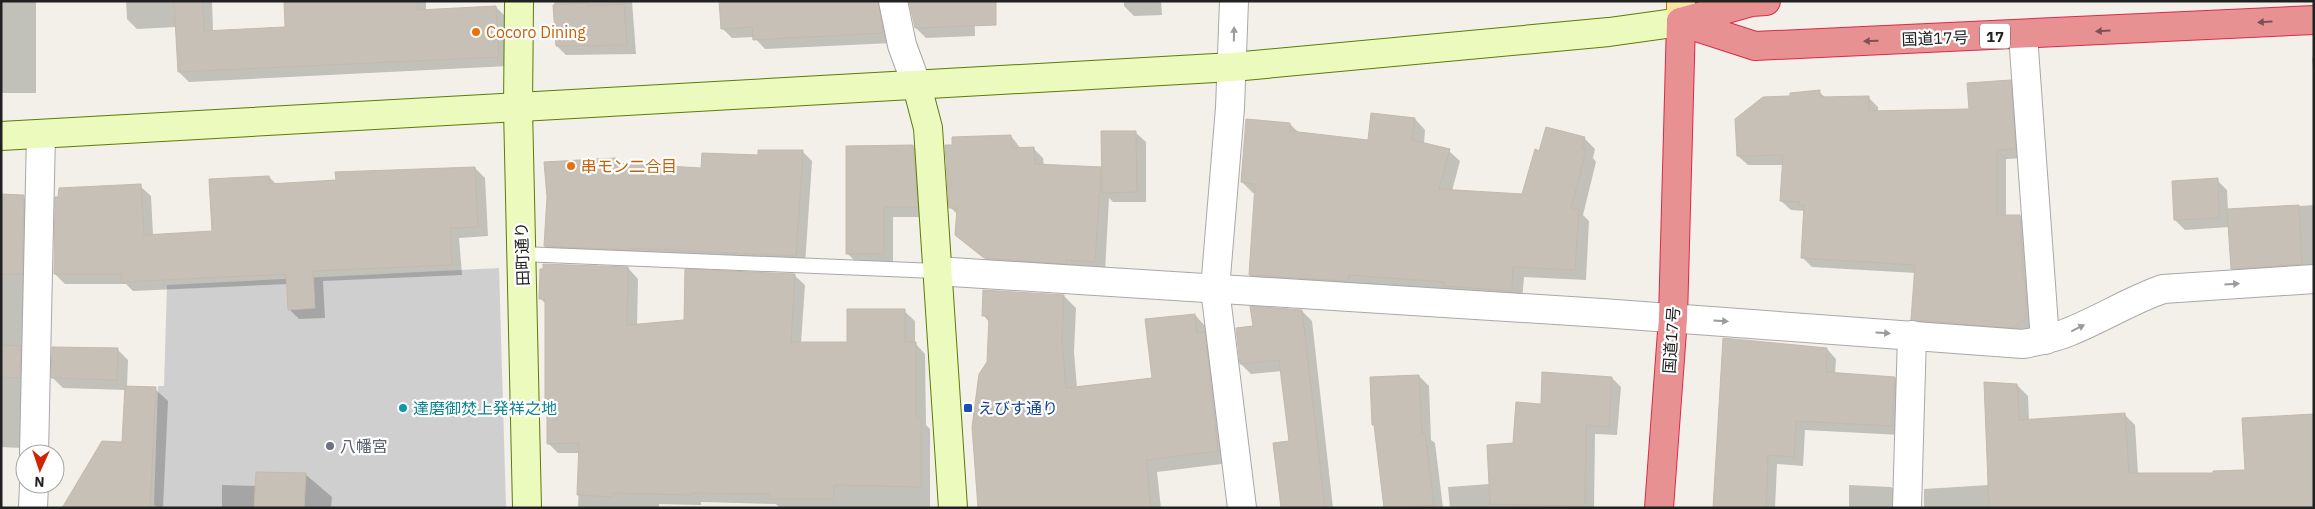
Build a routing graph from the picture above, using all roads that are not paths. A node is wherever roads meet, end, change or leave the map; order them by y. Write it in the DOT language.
graph roads {
  1 [pos="520,1"];
  2 [pos="893,1"];
  3 [pos="1234,1"];
  4 [pos="1766,1"];
  5 [pos="1681,12"];
  6 [pos="2314,20"];
  7 [pos="2023,35"];
  8 [pos="1233,67"];
  9 [pos="917,86"];
  10 [pos="518,108"];
  11 [pos="41,134"];
  12 [pos="1,136"];
  13 [pos="522,254"];
  14 [pos="936,271"];
  15 [pos="2314,279"];
  16 [pos="1215,289"];
  17 [pos="1673,318"];
  18 [pos="1912,335"];
  19 [pos="2045,340"];
  20 [pos="34,444"];
  21 [pos="34,494"];
  22 [pos="33,508"];
  23 [pos="528,508"];
  24 [pos="952,508"];
  25 [pos="1242,508"];
  26 [pos="1659,508"];
  27 [pos="1908,508"];
  1 -- 10 [label="street, 田町通り"];
  2 -- 9 [label="street"];
  8 -- 3 [label="street, one-way"];
  4 -- 5 [label="highway"];
  7 -- 5 [label="highway, 国道17号 / 17, one-way"];
  5 -- 8 [label="street"];
  5 -- 17 [label="highway, 国道17号"];
  6 -- 7 [label="highway, 国道17号 / 17, one-way"];
  7 -- 19 [label="street"];
  8 -- 9 [label="street"];
  8 -- 16 [label="street"];
  9 -- 10 [label="street"];
  9 -- 14 [label="street"];
  10 -- 11 [label="street"];
  10 -- 13 [label="street, 田町通り"];
  11 -- 12 [label="street"];
  11 -- 20 [label="street"];
  13 -- 14 [label="lane"];
  13 -- 23 [label="street, 田町通り"];
  14 -- 16 [label="street"];
  14 -- 24 [label="street"];
  19 -- 15 [label="street, one-way"];
  16 -- 17 [label="street"];
  16 -- 25 [label="street"];
  17 -- 18 [label="street, one-way"];
  17 -- 26 [label="highway, 国道17号"];
  18 -- 19 [label="street"];
  18 -- 27 [label="street"];
  21 -- 22 [label="street"];
}
